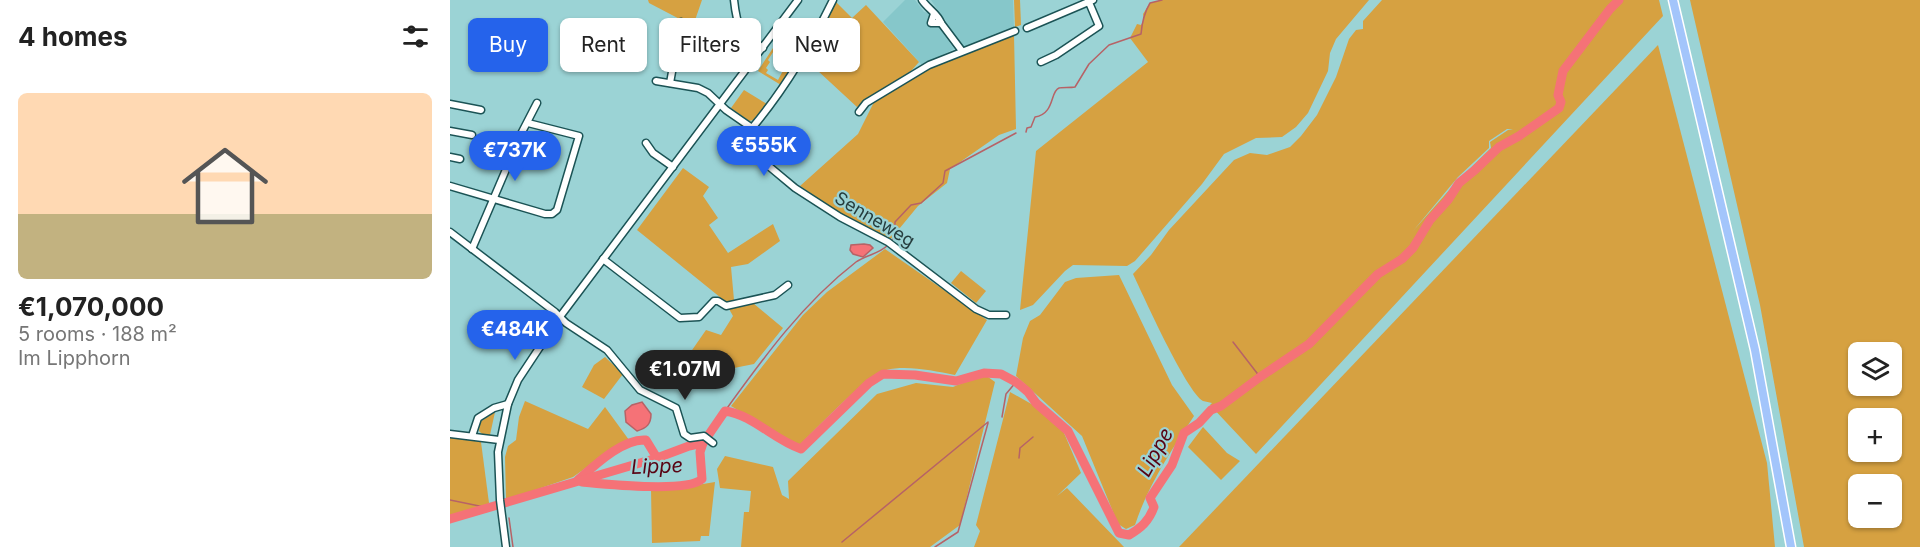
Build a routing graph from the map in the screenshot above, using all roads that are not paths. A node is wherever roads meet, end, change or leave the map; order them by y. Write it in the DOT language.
graph roads {
  1 [pos="734,0"];
  2 [pos="798,0"];
  3 [pos="833,0"];
  4 [pos="922,0"];
  5 [pos="1673,0"];
  6 [pos="1090,1"];
  7 [pos="1027,28"];
  8 [pos="1015,31"];
  9 [pos="763,48"];
  10 [pos="962,51"];
  11 [pos="1041,62"];
  12 [pos="671,72"];
  13 [pos="657,81"];
  14 [pos="669,83"];
  15 [pos="537,103"];
  16 [pos="450,104"];
  17 [pos="721,105"];
  18 [pos="481,110"];
  19 [pos="859,112"];
  20 [pos="528,123"];
  21 [pos="752,128"];
  22 [pos="450,131"];
  23 [pos="472,135"];
  24 [pos="646,143"];
  25 [pos="450,157"];
  26 [pos="459,159"];
  27 [pos="673,166"];
  28 [pos="450,186"];
  29 [pos="495,199"];
  30 [pos="450,232"];
  31 [pos="472,249"];
  32 [pos="603,259"];
  33 [pos="788,285"];
  34 [pos="1006,315"];
  35 [pos="560,318"];
  36 [pos="508,404"];
  37 [pos="450,434"];
  38 [pos="472,436"];
  39 [pos="499,440"];
  40 [pos="712,442"];
  41 [pos="506,547"];
  42 [pos="1791,547"];
  1 -- 9 [label="street"];
  2 -- 9 [label="street"];
  3 -- 21 [label="street"];
  4 -- 10 [label="street"];
  5 -- 42 [label="highway"];
  6 -- 7 [label="street"];
  6 -- 11 [label="street"];
  8 -- 10 [label="street"];
  9 -- 17 [label="street"];
  10 -- 19 [label="street"];
  12 -- 14 [label="street"];
  13 -- 14 [label="street"];
  14 -- 17 [label="street"];
  15 -- 20 [label="street"];
  16 -- 18 [label="street"];
  17 -- 21 [label="street"];
  17 -- 27 [label="street"];
  20 -- 29 [label="street"];
  20 -- 29 [label="street"];
  21 -- 34 [label="street, Senneweg"];
  22 -- 23 [label="street"];
  24 -- 27 [label="street"];
  25 -- 26 [label="street"];
  27 -- 32 [label="street"];
  28 -- 29 [label="street"];
  29 -- 31 [label="street"];
  30 -- 31 [label="street"];
  31 -- 35 [label="street"];
  32 -- 33 [label="street"];
  32 -- 35 [label="street"];
  35 -- 36 [label="street"];
  35 -- 40 [label="street"];
  36 -- 38 [label="street"];
  36 -- 39 [label="street"];
  37 -- 38 [label="street"];
  38 -- 39 [label="street"];
  39 -- 41 [label="street"];
}
